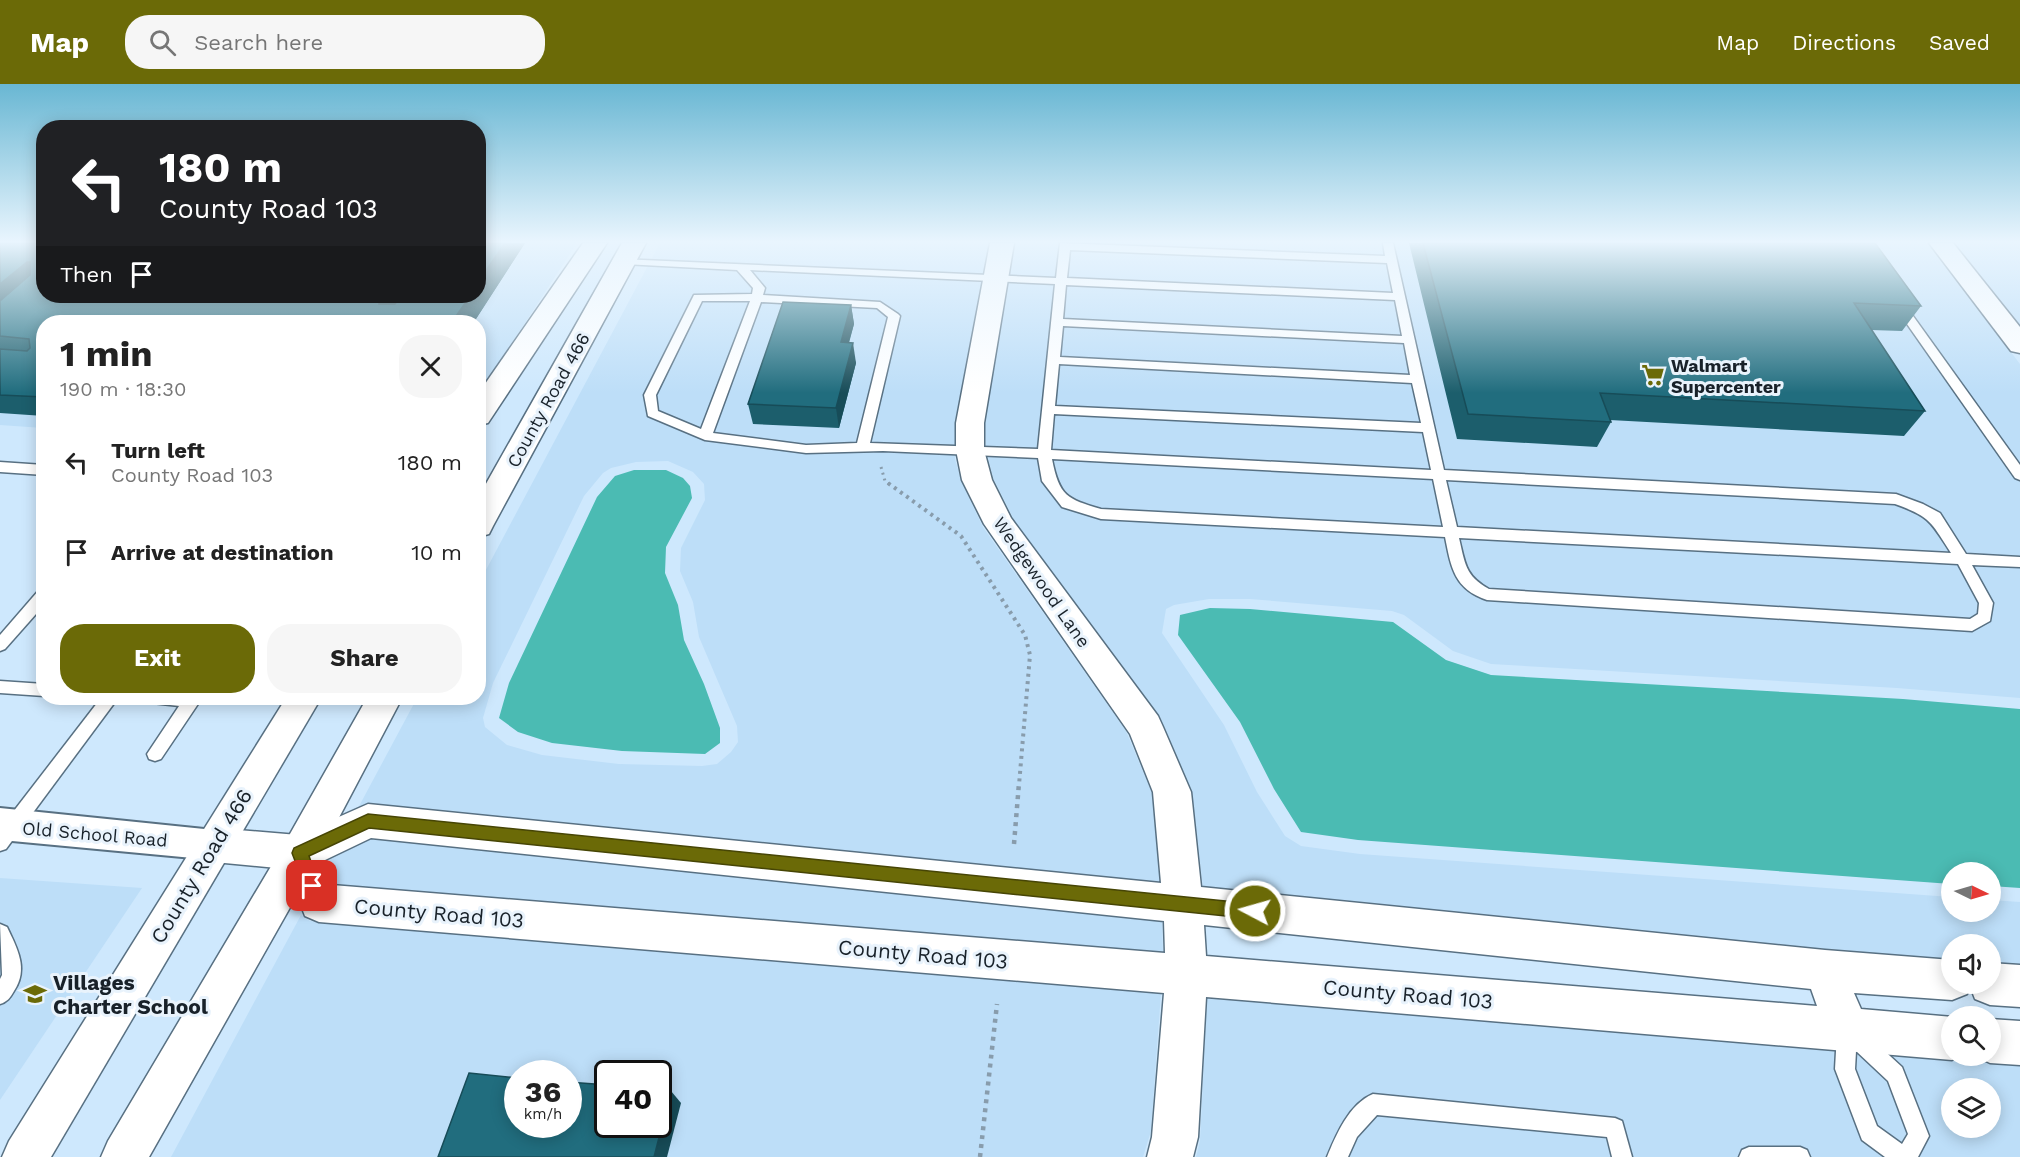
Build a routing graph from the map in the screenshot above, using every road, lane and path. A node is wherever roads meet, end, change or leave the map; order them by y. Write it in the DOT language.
graph roads {
  1 [pos="561,293"];
  2 [pos="606,293"];
  3 [pos="758,293"];
  4 [pos="993,293"];
  5 [pos="1060,293"];
  6 [pos="1317,293"];
  7 [pos="1399,293"];
  8 [pos="1891,293"];
  9 [pos="1980,293"];
  10 [pos="1400,297"];
  11 [pos="757,298"];
  12 [pos="1057,322"];
  13 [pos="1409,340"];
  14 [pos="2020,345"];
  15 [pos="1053,360"];
  16 [pos="1418,379"];
  17 [pos="486,404"];
  18 [pos="1048,410"];
  19 [pos="1429,428"];
  20 [pos="705,436"];
  21 [pos="863,447"];
  22 [pos="970,450"];
  23 [pos="1044,454"];
  24 [pos="0,467"];
  25 [pos="36,469"];
  26 [pos="1439,475"];
  27 [pos="2020,475"];
  28 [pos="486,511"];
  29 [pos="1452,532"];
  30 [pos="1962,559"];
  31 [pos="2020,562"];
  32 [pos="36,609"];
  33 [pos="0,645"];
  34 [pos="0,687"];
  35 [pos="36,689"];
  36 [pos="104,705"];
  37 [pos="189,705"];
  38 [pos="300,705"];
  39 [pos="381,705"];
  40 [pos="155,754"];
  41 [pos="3,830"];
  42 [pos="1014,844"];
  43 [pos="214,845"];
  44 [pos="300,853"];
  45 [pos="1183,904"];
  46 [pos="0,933"];
  47 [pos="1825,970"];
  48 [pos="1186,976"];
  49 [pos="1941,979"];
  50 [pos="2001,985"];
  51 [pos="2020,986"];
  52 [pos="0,995"];
  53 [pos="997,1004"];
  54 [pos="1847,1030"];
  55 [pos="1941,1037"];
  56 [pos="2001,1042"];
  57 [pos="2020,1043"];
  58 [pos="25,1157"];
  59 [pos="124,1157"];
  60 [pos="980,1157"];
  61 [pos="1170,1157"];
  62 [pos="1337,1157"];
  63 [pos="1622,1157"];
  64 [pos="1749,1157"];
  65 [pos="1800,1157"];
  66 [pos="1902,1157"];
  67 [pos="1906,1157"];
  1 -- 17 [label="street"];
  2 -- 28 [label="street, County Road 466"];
  3 -- 11 [label="lane"];
  4 -- 22 [label="street, Wedgewood Lane"];
  5 -- 12 [label="lane"];
  6 -- 10 [label="lane"];
  7 -- 10 [label="lane"];
  8 -- 27 [label="lane"];
  9 -- 14 [label="street"];
  10 -- 13 [label="lane"];
  11 -- 20 [label="lane"];
  11 -- 20 [label="lane"];
  11 -- 21 [label="lane"];
  12 -- 13 [label="lane"];
  12 -- 15 [label="lane"];
  13 -- 16 [label="lane"];
  15 -- 16 [label="lane"];
  15 -- 18 [label="lane"];
  16 -- 19 [label="lane"];
  18 -- 19 [label="lane"];
  18 -- 23 [label="lane"];
  19 -- 26 [label="lane"];
  20 -- 21 [label="lane"];
  21 -- 22 [label="lane"];
  21 -- 42 [label="path"];
  22 -- 23 [label="lane"];
  22 -- 45 [label="street, Wedgewood Lane"];
  23 -- 26 [label="lane"];
  23 -- 29 [label="lane"];
  24 -- 25 [label="lane"];
  26 -- 29 [label="lane"];
  26 -- 30 [label="lane"];
  29 -- 30 [label="lane"];
  29 -- 30 [label="lane"];
  30 -- 31 [label="lane"];
  32 -- 33 [label="lane"];
  34 -- 35 [label="lane"];
  36 -- 41 [label="lane"];
  37 -- 40 [label="lane"];
  38 -- 43 [label="street, County Road 466"];
  39 -- 44 [label="street"];
  41 -- 43 [label="street, Old School Road"];
  43 -- 44 [label="street"];
  43 -- 58 [label="street, County Road 466"];
  44 -- 45 [label="street"];
  44 -- 48 [label="street, County Road 103"];
  44 -- 59 [label="street"];
  45 -- 47 [label="street"];
  45 -- 48 [label="street, Wedgewood Lane"];
  46 -- 52 [label="lane"];
  47 -- 49 [label="street"];
  47 -- 54 [label="street"];
  48 -- 54 [label="street, County Road 103"];
  48 -- 61 [label="street"];
  50 -- 51 [label="street"];
  53 -- 60 [label="path"];
  54 -- 55 [label="street, County Road 103"];
  54 -- 66 [label="lane"];
  54 -- 67 [label="lane"];
  56 -- 57 [label="street"];
  62 -- 63 [label="lane"];
  64 -- 65 [label="lane"];
}
